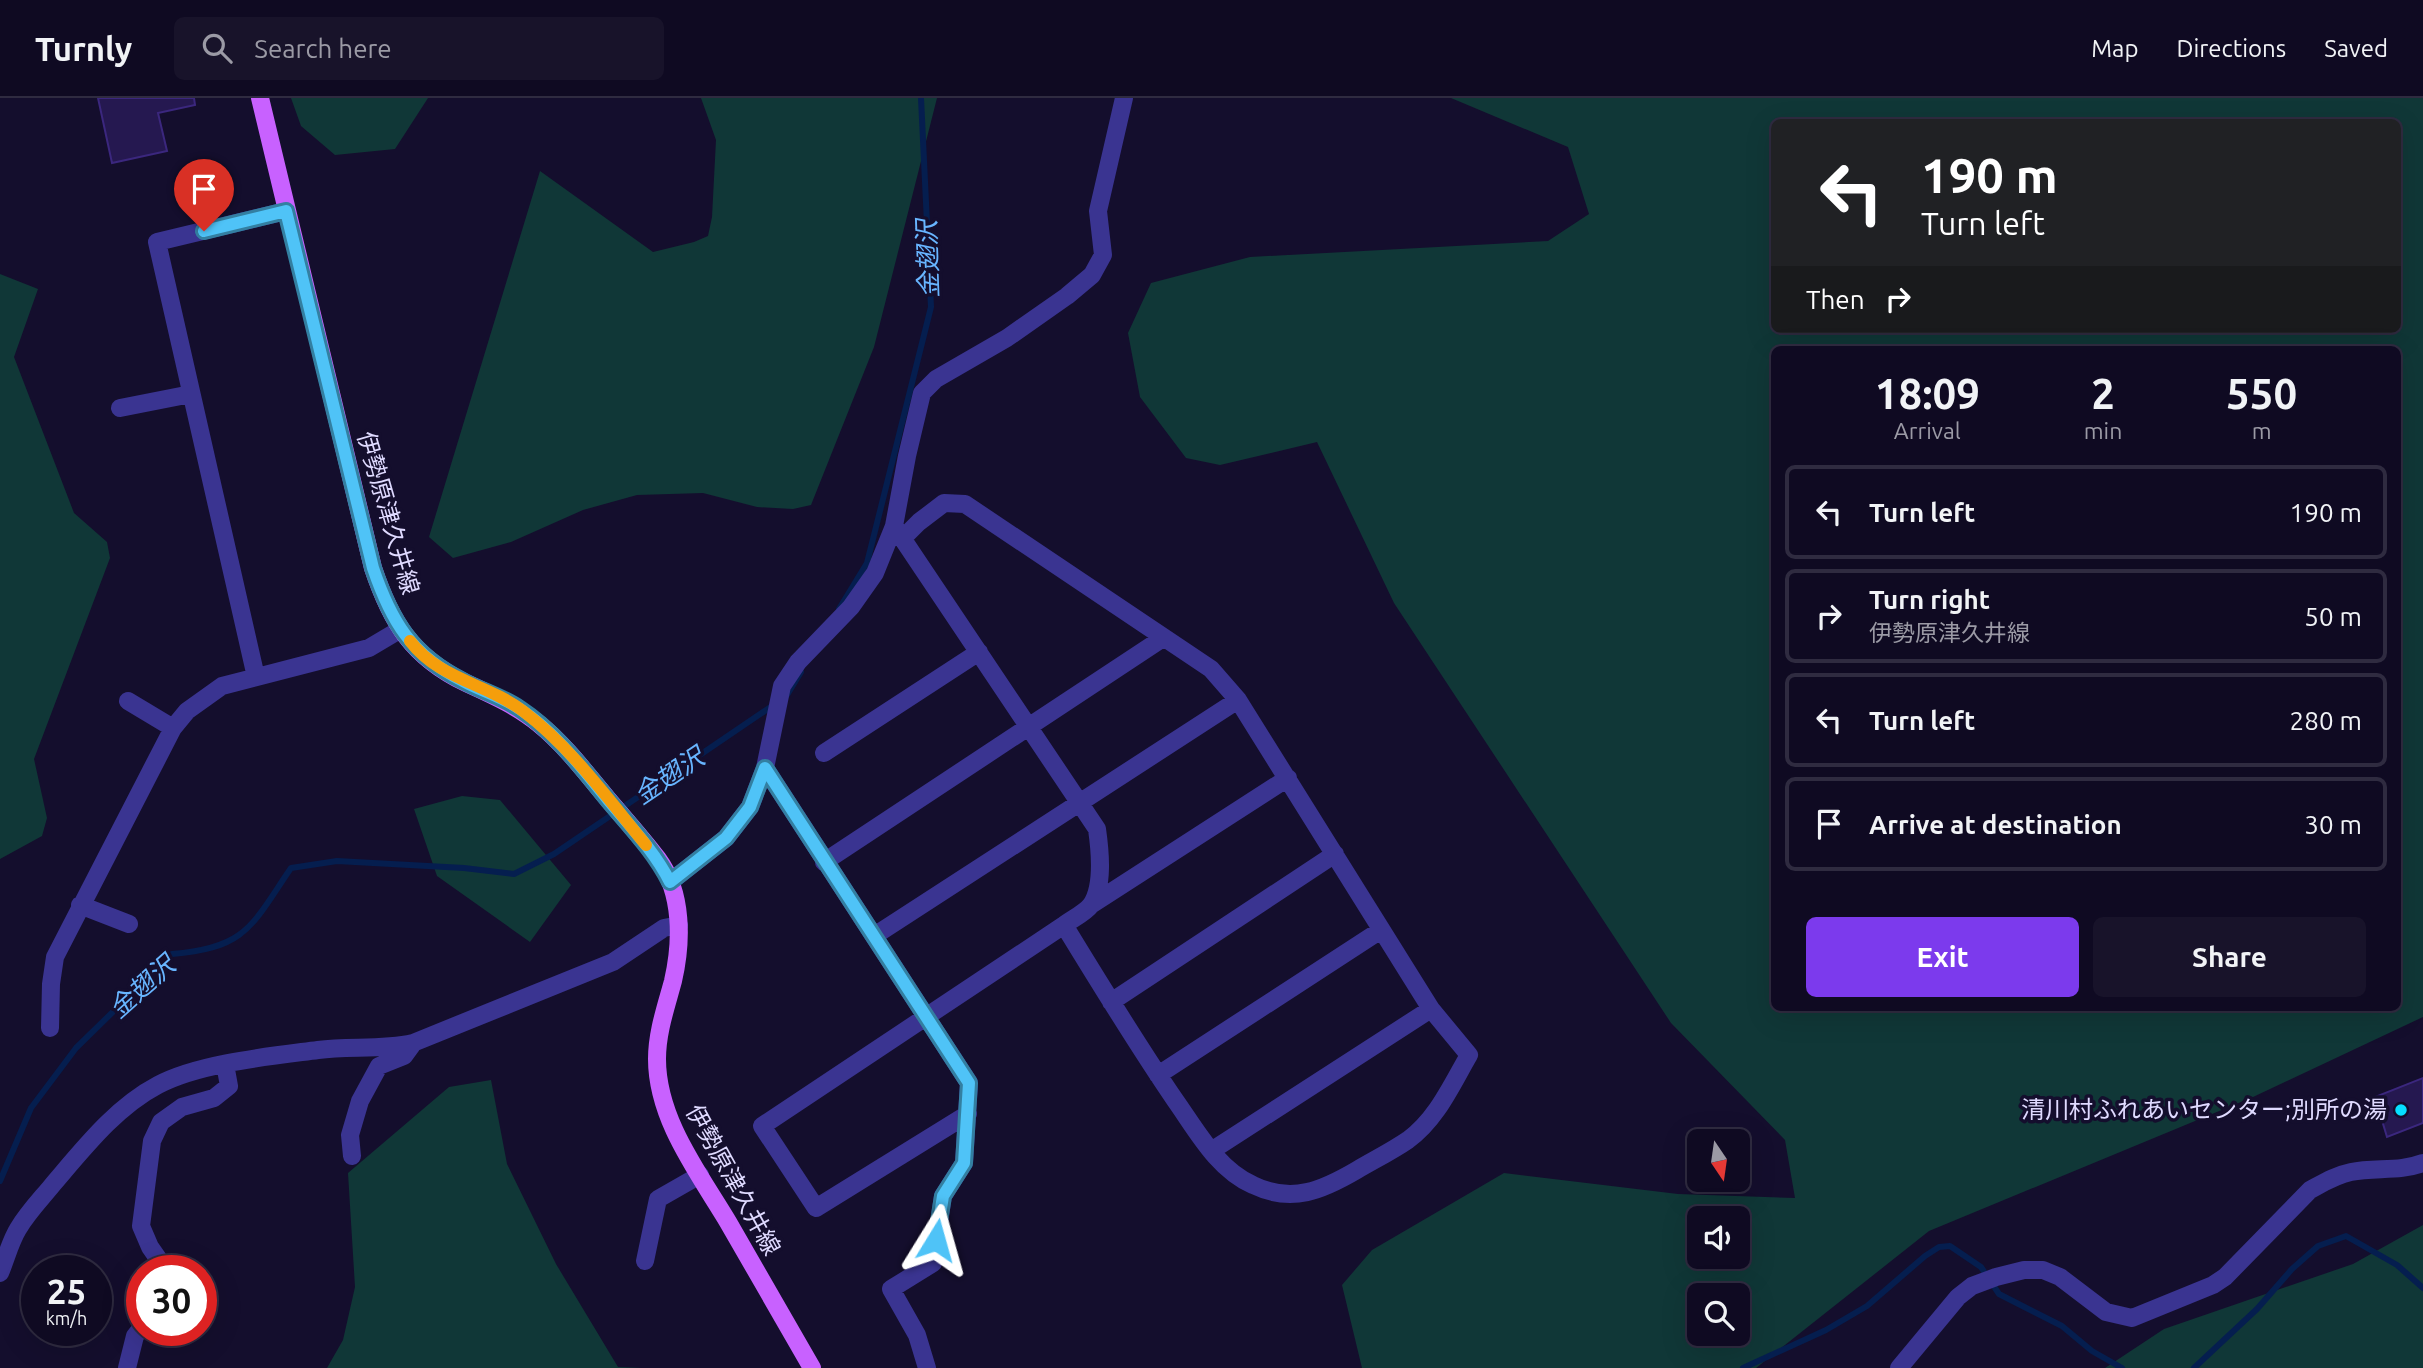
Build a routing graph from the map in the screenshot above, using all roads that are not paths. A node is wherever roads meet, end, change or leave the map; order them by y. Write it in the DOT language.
graph roads {
  1 [pos="260,98"];
  2 [pos="1124,98"];
  3 [pos="286,211"];
  4 [pos="191,394"];
  5 [pos="120,408"];
  6 [pos="899,532"];
  7 [pos="401,629"];
  8 [pos="1163,638"];
  9 [pos="979,652"];
  10 [pos="256,677"];
  11 [pos="1238,700"];
  12 [pos="128,701"];
  13 [pos="1028,726"];
  14 [pos="173,728"];
  15 [pos="824,753"];
  16 [pos="765,768"];
  17 [pos="1288,778"];
  18 [pos="1079,803"];
  19 [pos="1335,854"];
  20 [pos="824,862"];
  21 [pos="670,882"];
  22 [pos="80,905"];
  23 [pos="1091,905"];
  24 [pos="130,924"];
  25 [pos="679,925"];
  26 [pos="1064,925"];
  27 [pos="1381,930"];
  28 [pos="874,936"];
  29 [pos="1111,1002"];
  30 [pos="1431,1009"];
  31 [pos="927,1017"];
  32 [pos="50,1028"];
  33 [pos="413,1043"];
  34 [pos="225,1064"];
  35 [pos="1158,1075"];
  36 [pos="968,1114"];
  37 [pos="1211,1151"];
  38 [pos="352,1156"];
  39 [pos="2423,1163"];
  40 [pos="700,1175"];
  41 [pos="156,1255"];
  42 [pos="645,1261"];
  43 [pos="0,1273"];
  44 [pos="132,1346"];
  45 [pos="127,1368"];
  46 [pos="813,1368"];
  47 [pos="927,1368"];
  48 [pos="1899,1368"];
  1 -- 3 [label="main road, 伊勢原津久井線"];
  2 -- 6 [label="street"];
  3 -- 4 [label="street"];
  3 -- 7 [label="main road, 伊勢原津久井線"];
  4 -- 5 [label="street"];
  4 -- 10 [label="street"];
  6 -- 8 [label="street"];
  6 -- 9 [label="street"];
  6 -- 16 [label="street"];
  7 -- 10 [label="street"];
  7 -- 21 [label="main road, 伊勢原津久井線"];
  8 -- 11 [label="street"];
  8 -- 13 [label="street"];
  9 -- 13 [label="street"];
  9 -- 15 [label="street"];
  10 -- 14 [label="street"];
  11 -- 17 [label="street"];
  11 -- 18 [label="street"];
  12 -- 14 [label="street"];
  13 -- 18 [label="street"];
  13 -- 20 [label="street"];
  14 -- 22 [label="street"];
  16 -- 20 [label="street"];
  16 -- 21 [label="street"];
  17 -- 19 [label="street"];
  17 -- 23 [label="street"];
  18 -- 23 [label="street"];
  18 -- 28 [label="street"];
  19 -- 27 [label="street"];
  19 -- 29 [label="street"];
  20 -- 28 [label="street"];
  21 -- 25 [label="main road, 伊勢原津久井線"];
  22 -- 24 [label="street"];
  22 -- 32 [label="street"];
  23 -- 26 [label="street"];
  25 -- 33 [label="street"];
  25 -- 40 [label="main road, 伊勢原津久井線"];
  26 -- 29 [label="street"];
  26 -- 31 [label="street"];
  27 -- 30 [label="street"];
  27 -- 35 [label="street"];
  28 -- 31 [label="street"];
  29 -- 35 [label="street"];
  30 -- 37 [label="street"];
  30 -- 37 [label="street"];
  31 -- 36 [label="street"];
  31 -- 36 [label="street"];
  33 -- 34 [label="street"];
  33 -- 38 [label="street"];
  34 -- 41 [label="street"];
  34 -- 43 [label="street"];
  35 -- 37 [label="street"];
  36 -- 47 [label="street"];
  39 -- 48 [label="street"];
  40 -- 42 [label="street"];
  40 -- 46 [label="main road, 伊勢原津久井線"];
  44 -- 45 [label="street"];
}
